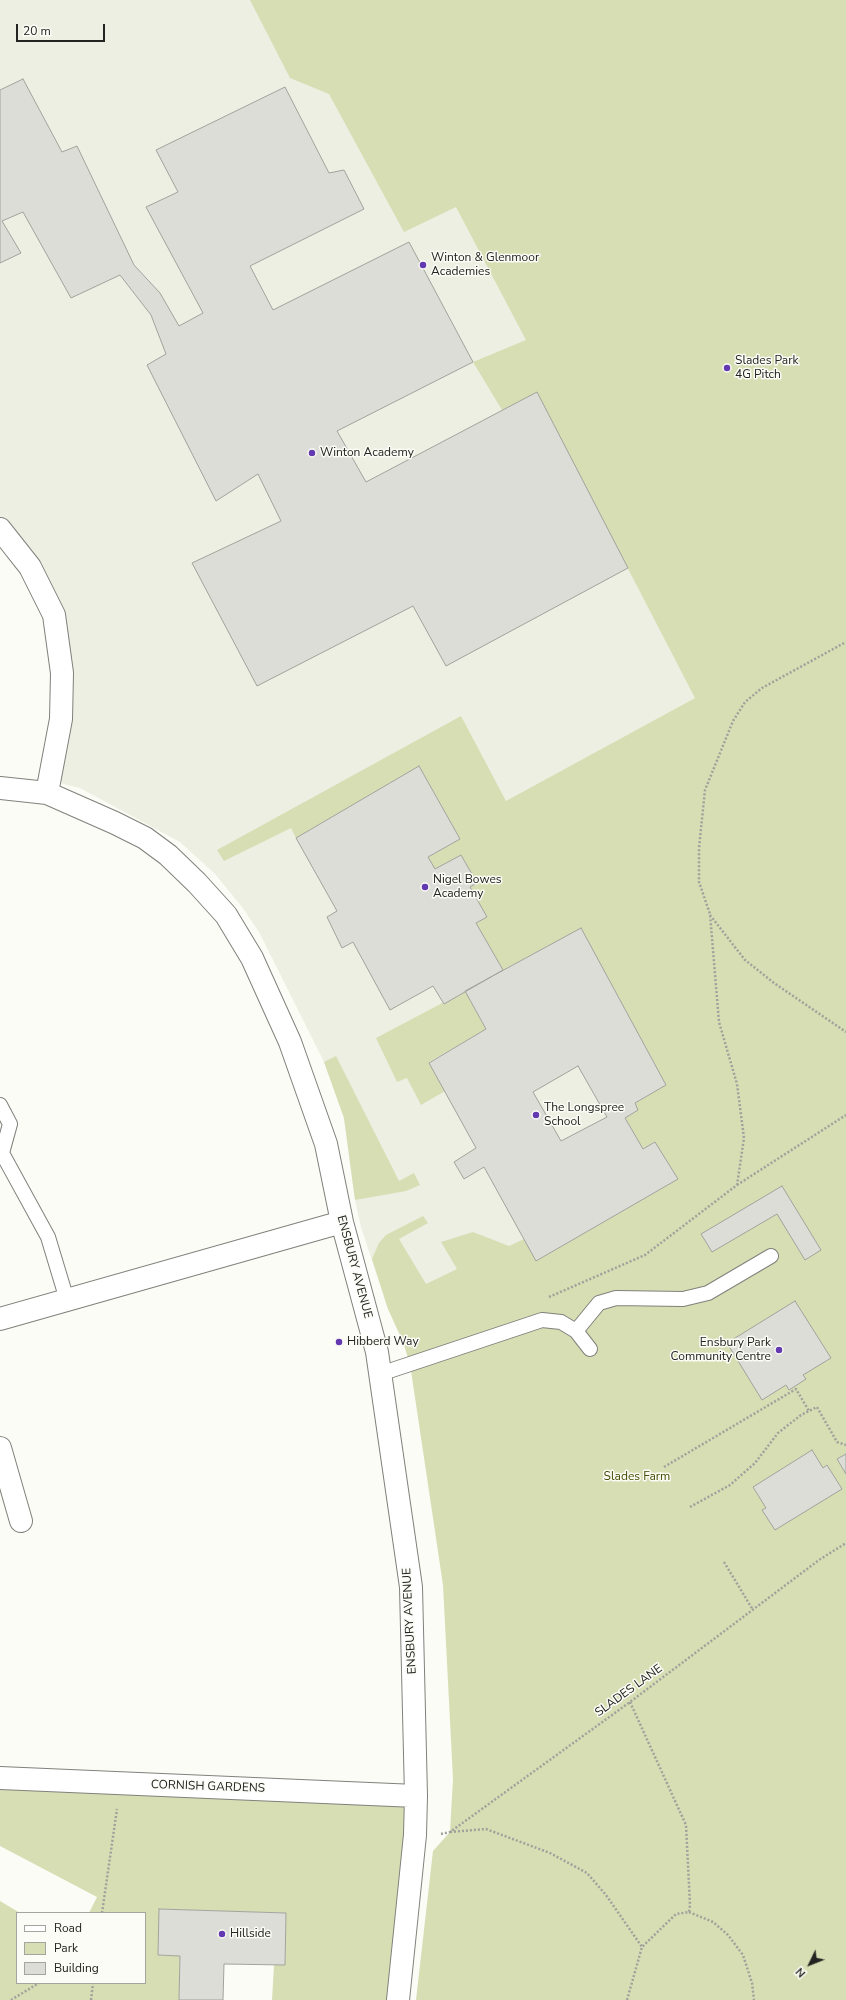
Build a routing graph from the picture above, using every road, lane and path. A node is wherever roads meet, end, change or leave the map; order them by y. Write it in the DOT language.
graph roads {
  1 [pos="0,529"];
  2 [pos="846,642"];
  3 [pos="0,788"];
  4 [pos="46,793"];
  5 [pos="710,914"];
  6 [pos="846,1032"];
  7 [pos="0,1105"];
  8 [pos="846,1115"];
  9 [pos="737,1185"];
  10 [pos="342,1222"];
  11 [pos="771,1256"];
  12 [pos="547,1298"];
  13 [pos="67,1300"];
  14 [pos="0,1319"];
  15 [pos="576,1331"];
  16 [pos="590,1348"];
  17 [pos="380,1374"];
  18 [pos="809,1411"];
  19 [pos="846,1445"];
  20 [pos="0,1448"];
  21 [pos="664,1467"];
  22 [pos="690,1508"];
  23 [pos="22,1521"];
  24 [pos="846,1543"];
  25 [pos="724,1562"];
  26 [pos="753,1610"];
  27 [pos="630,1702"];
  28 [pos="0,1778"];
  29 [pos="121,1783"];
  30 [pos="416,1796"];
  31 [pos="450,1832"];
  32 [pos="415,1835"];
  33 [pos="102,1912"];
  34 [pos="689,1912"];
  35 [pos="642,1947"];
  36 [pos="37,1984"];
  37 [pos="93,1984"];
  38 [pos="11,2000"];
  39 [pos="91,2000"];
  40 [pos="398,2000"];
  41 [pos="627,2000"];
  42 [pos="754,2000"];
  1 -- 4 [label="street"];
  2 -- 5 [label="path"];
  3 -- 4 [label="street, ENSBURY AVENUE"];
  4 -- 10 [label="street, ENSBURY AVENUE"];
  5 -- 6 [label="path"];
  5 -- 9 [label="path"];
  7 -- 13 [label="lane"];
  8 -- 9 [label="path"];
  9 -- 12 [label="path"];
  10 -- 13 [label="street"];
  10 -- 17 [label="street, ENSBURY AVENUE"];
  11 -- 15 [label="lane"];
  13 -- 14 [label="street"];
  15 -- 16 [label="lane"];
  15 -- 17 [label="lane"];
  17 -- 30 [label="street, ENSBURY AVENUE"];
  18 -- 19 [label="path"];
  18 -- 21 [label="path"];
  18 -- 22 [label="path"];
  20 -- 23 [label="street"];
  24 -- 26 [label="path, SLADES LANE"];
  25 -- 26 [label="path"];
  26 -- 27 [label="path, SLADES LANE"];
  27 -- 31 [label="path, SLADES LANE"];
  27 -- 34 [label="path"];
  28 -- 29 [label="street, CORNISH GARDENS"];
  29 -- 30 [label="street, CORNISH GARDENS"];
  29 -- 33 [label="path"];
  30 -- 32 [label="street, ENSBURY AVENUE"];
  31 -- 32 [label="path, SLADES LANE"];
  31 -- 35 [label="path"];
  32 -- 40 [label="street, ENSBURY AVENUE"];
  34 -- 35 [label="path"];
  34 -- 42 [label="path"];
  35 -- 41 [label="path"];
  36 -- 38 [label="path"];
  37 -- 39 [label="path"];
}
